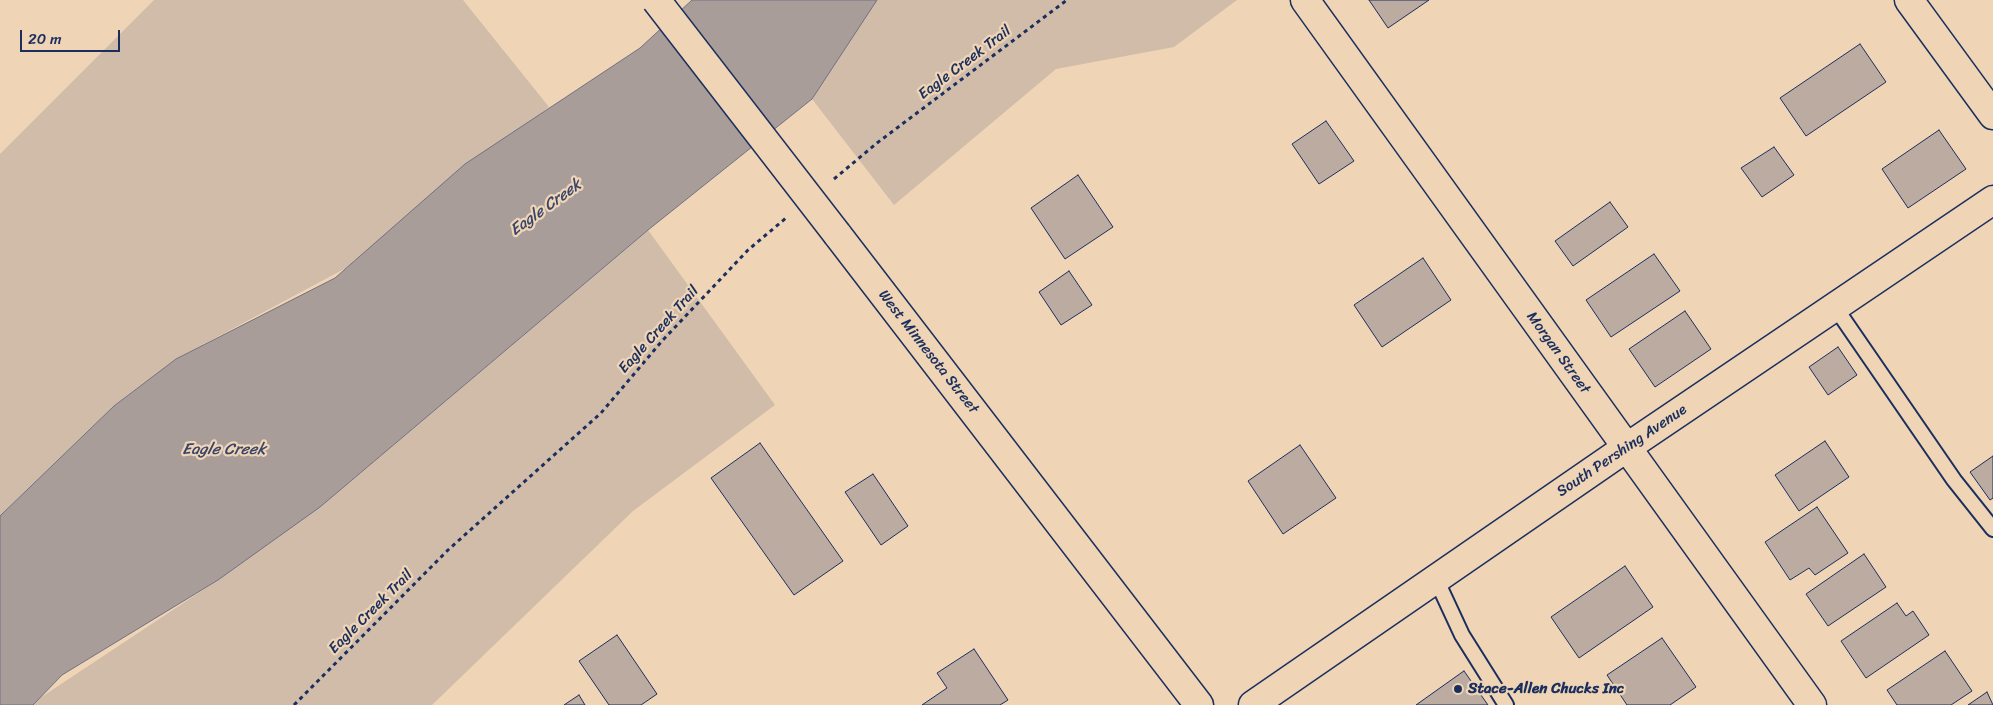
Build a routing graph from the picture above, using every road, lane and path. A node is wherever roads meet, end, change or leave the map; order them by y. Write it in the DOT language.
graph roads {
  1 [pos="656,0"];
  2 [pos="1067,0"];
  3 [pos="1305,0"];
  4 [pos="1909,0"];
  5 [pos="1993,115"];
  6 [pos="831,181"];
  7 [pos="1993,200"];
  8 [pos="793,212"];
  9 [pos="1835,307"];
  10 [pos="1626,448"];
  11 [pos="1993,529"];
  12 [pos="1436,579"];
  13 [pos="294,705"];
  14 [pos="1199,705"];
  15 [pos="1252,705"];
  16 [pos="1506,705"];
  17 [pos="1812,705"];
  1 -- 14 [label="street, West Minnesota Street, bridge"];
  2 -- 6 [label="path, Eagle Creek Trail"];
  3 -- 10 [label="street, Morgan Street"];
  4 -- 5 [label="street"];
  7 -- 9 [label="street, South Pershing Avenue"];
  8 -- 13 [label="path, Eagle Creek Trail"];
  9 -- 10 [label="street, South Pershing Avenue"];
  9 -- 11 [label="lane"];
  10 -- 12 [label="street, South Pershing Avenue"];
  10 -- 17 [label="street, Morgan Street"];
  12 -- 15 [label="street, South Pershing Avenue"];
  12 -- 16 [label="lane"];
}
